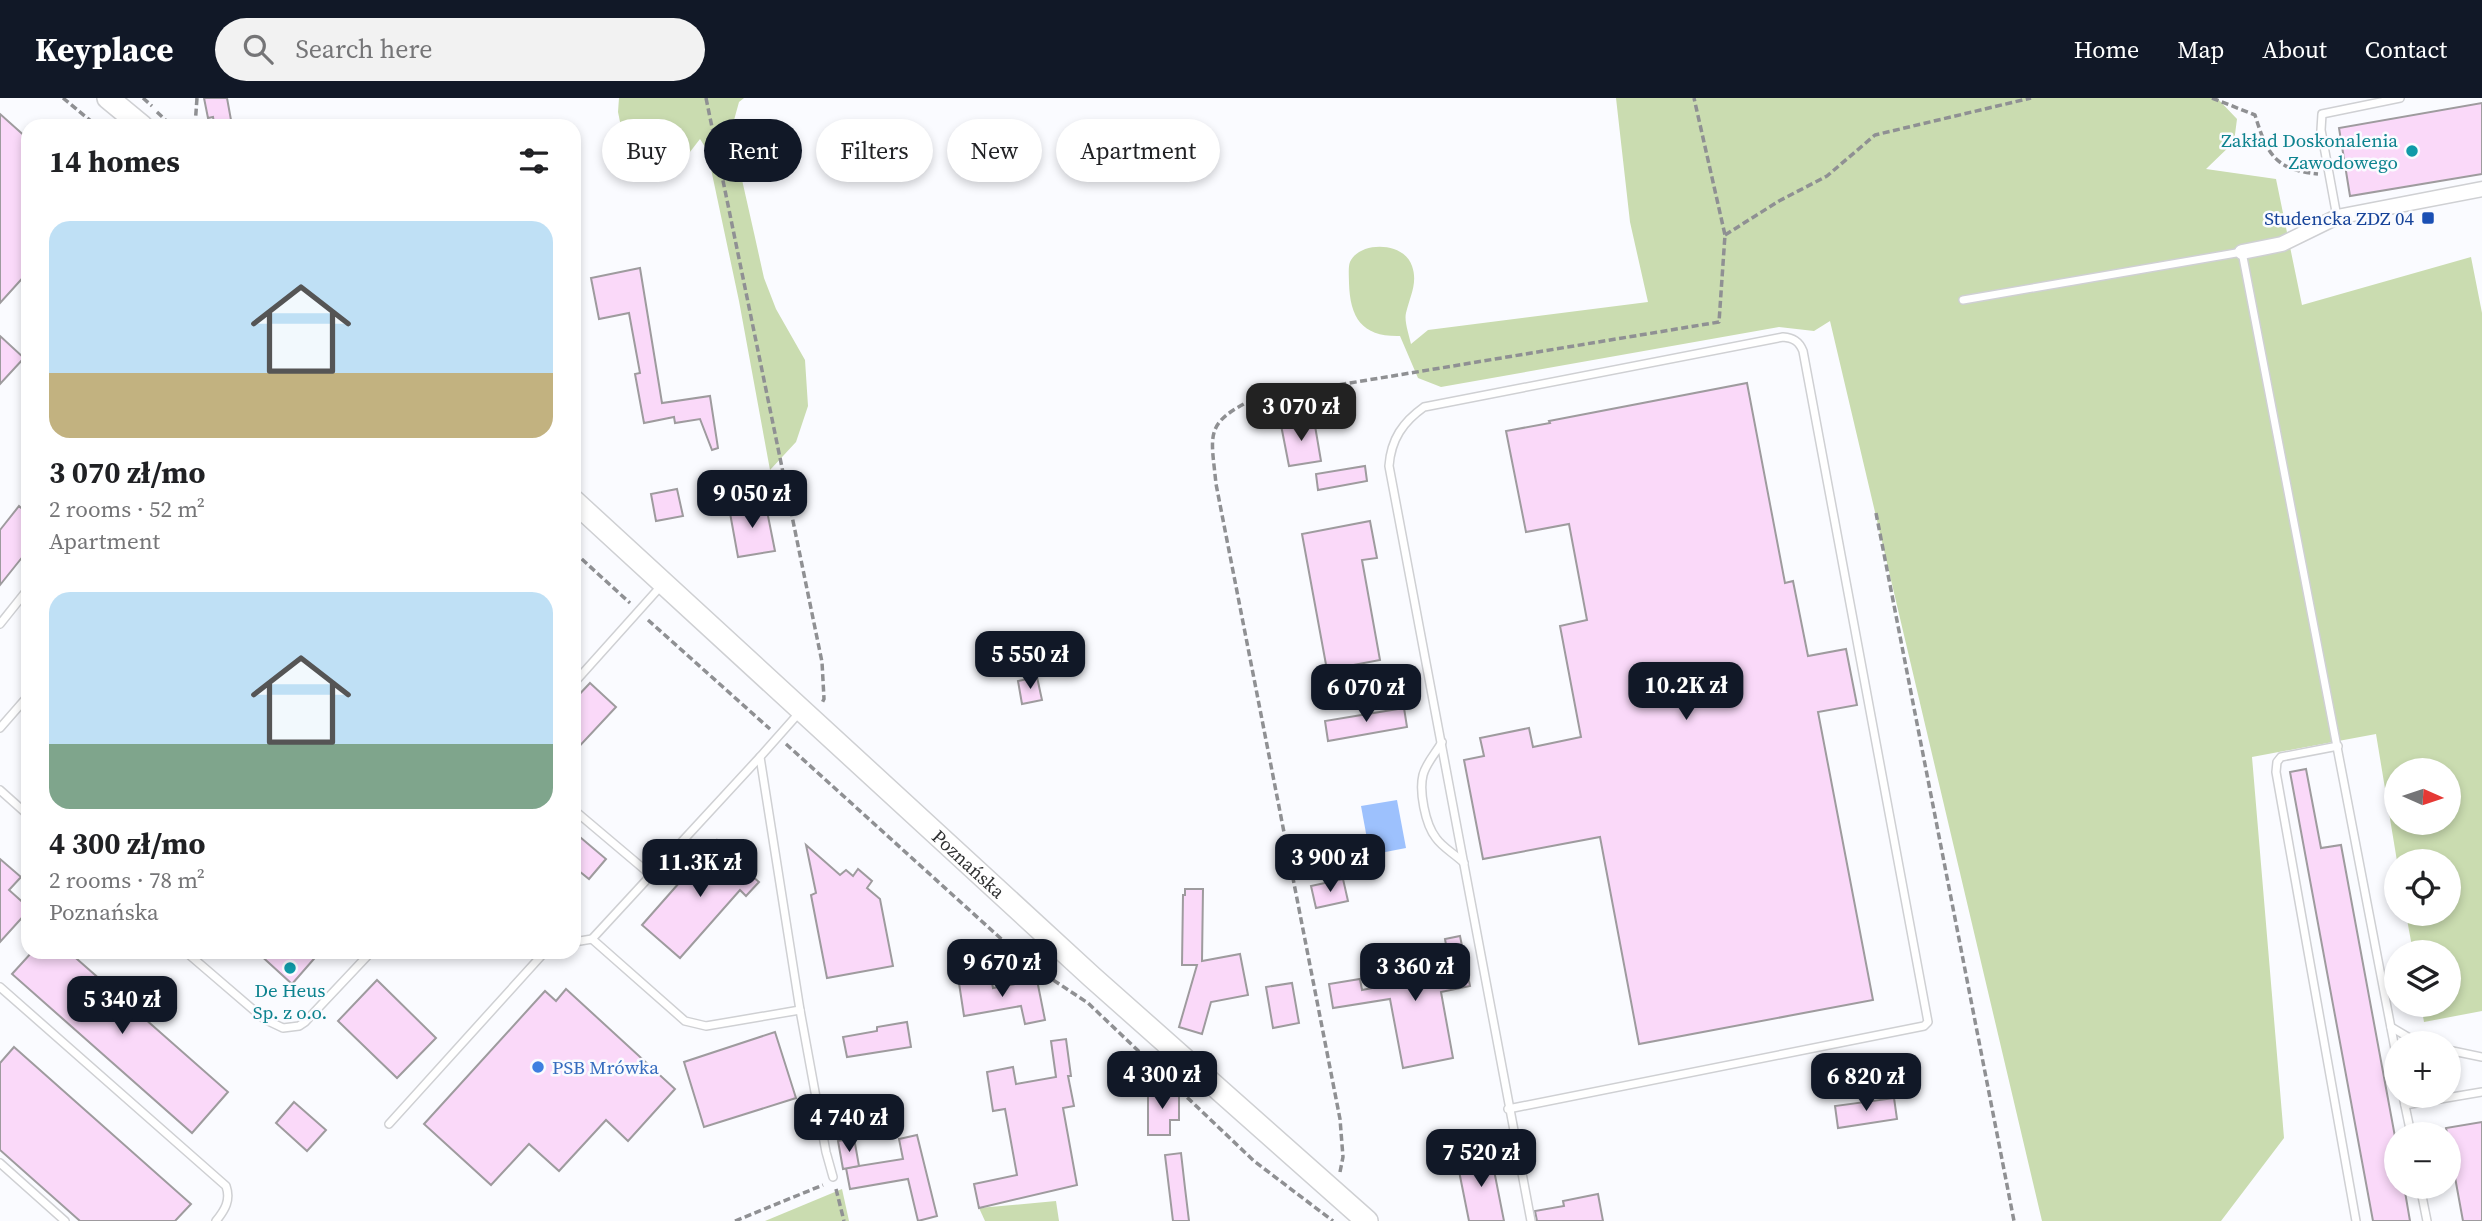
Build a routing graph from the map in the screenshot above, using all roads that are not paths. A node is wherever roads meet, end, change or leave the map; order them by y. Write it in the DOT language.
graph roads {
  1 [pos="108,98"];
  2 [pos="2399,98"];
  3 [pos="134,119"];
  4 [pos="2482,188"];
  5 [pos="2337,217"];
  6 [pos="2242,252"];
  7 [pos="1963,300"];
  8 [pos="581,507"];
  9 [pos="664,583"];
  10 [pos="21,598"];
  11 [pos="0,624"];
  12 [pos="581,675"];
  13 [pos="21,704"];
  14 [pos="808,716"];
  15 [pos="0,728"];
  16 [pos="1442,742"];
  17 [pos="2338,746"];
  18 [pos="760,757"];
  19 [pos="0,790"];
  20 [pos="21,809"];
  21 [pos="581,816"];
  22 [pos="1464,864"];
  23 [pos="651,875"];
  24 [pos="592,939"];
  25 [pos="581,941"];
  26 [pos="194,959"];
  27 [pos="364,959"];
  28 [pos="540,959"];
  29 [pos="0,987"];
  30 [pos="800,1010"];
  31 [pos="2391,1027"];
  32 [pos="2392,1031"];
  33 [pos="2398,1031"];
  34 [pos="2461,1053"];
  35 [pos="2482,1057"];
  36 [pos="2482,1092"];
  37 [pos="2461,1095"];
  38 [pos="1508,1109"];
  39 [pos="389,1124"];
  40 [pos="0,1163"];
  41 [pos="834,1177"];
  42 [pos="2423,1199"];
  43 [pos="65,1221"];
  44 [pos="216,1221"];
  45 [pos="1367,1221"];
  46 [pos="1531,1221"];
  47 [pos="2356,1221"];
  48 [pos="2427,1221"];
  1 -- 3 [label="street"];
  2 -- 5 [label="lane"];
  4 -- 5 [label="street"];
  5 -- 6 [label="street"];
  6 -- 7 [label="lane"];
  6 -- 17 [label="lane"];
  8 -- 9 [label="street, Poznańska"];
  9 -- 12 [label="lane"];
  9 -- 14 [label="street, Poznańska"];
  10 -- 11 [label="lane"];
  13 -- 15 [label="lane"];
  14 -- 18 [label="lane"];
  14 -- 45 [label="street, Poznańska"];
  16 -- 22 [label="lane"];
  16 -- 22 [label="lane"];
  16 -- 38 [label="lane"];
  17 -- 31 [label="lane"];
  17 -- 47 [label="lane"];
  18 -- 23 [label="lane"];
  18 -- 30 [label="lane"];
  19 -- 20 [label="lane"];
  21 -- 23 [label="lane"];
  22 -- 38 [label="lane"];
  23 -- 24 [label="lane"];
  24 -- 25 [label="lane"];
  24 -- 30 [label="lane"];
  26 -- 27 [label="lane"];
  28 -- 39 [label="lane"];
  29 -- 44 [label="lane"];
  30 -- 41 [label="lane"];
  31 -- 32 [label="lane"];
  31 -- 33 [label="lane"];
  34 -- 35 [label="lane"];
  36 -- 37 [label="lane"];
  38 -- 46 [label="lane"];
  40 -- 43 [label="lane"];
  42 -- 48 [label="lane"];
}
